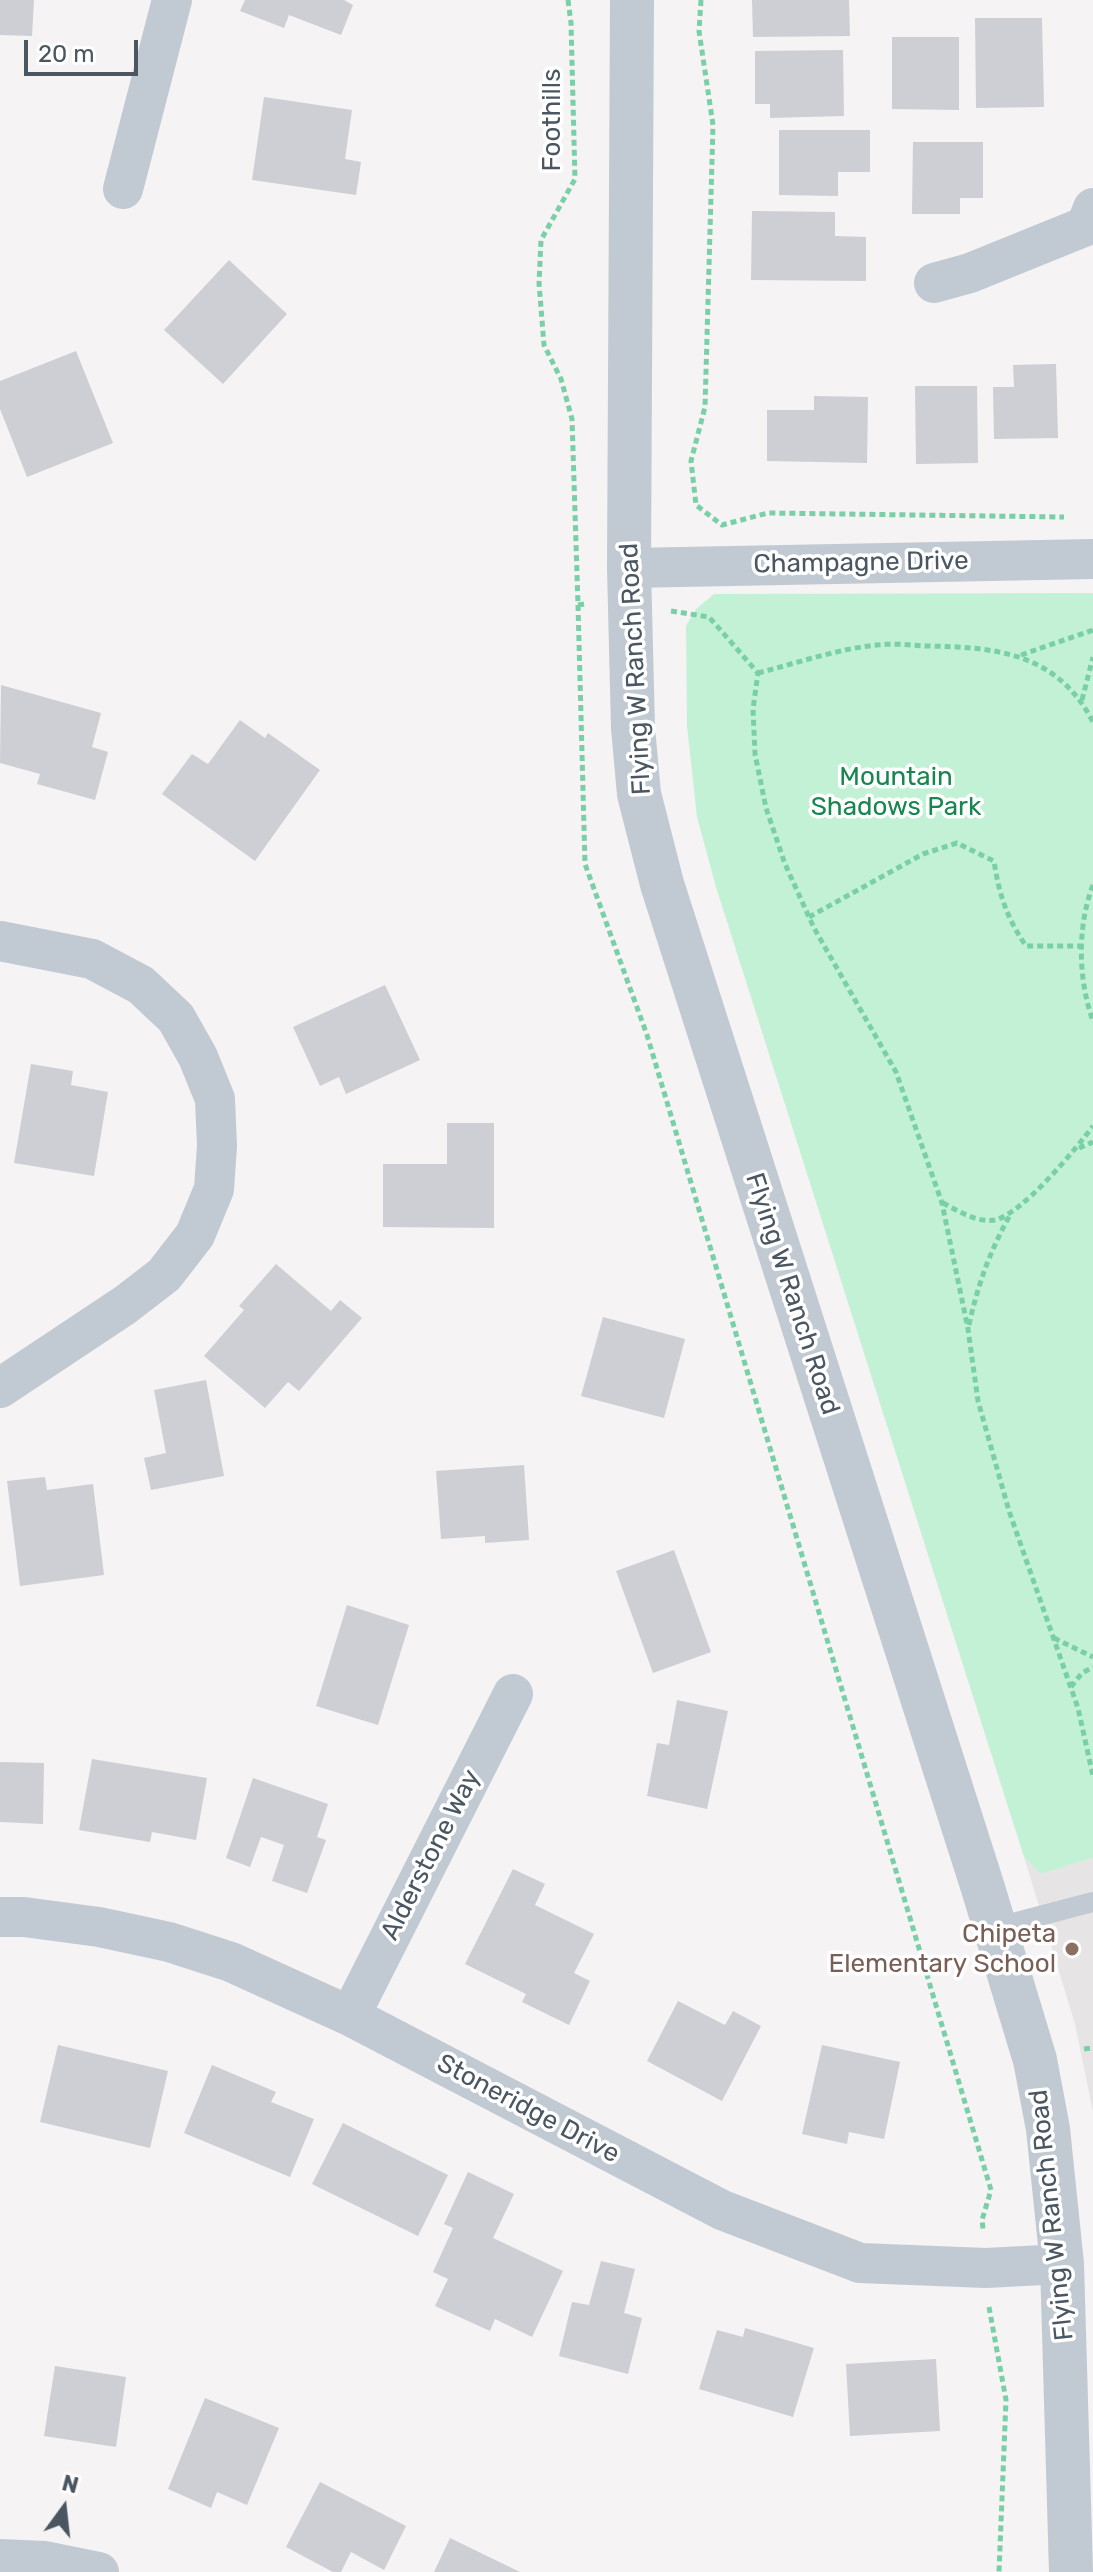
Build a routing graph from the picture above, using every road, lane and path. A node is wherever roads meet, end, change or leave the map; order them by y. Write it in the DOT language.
graph roads {
  1 [pos="172,0"];
  2 [pos="568,0"];
  3 [pos="632,0"];
  4 [pos="701,0"];
  5 [pos="123,189"];
  6 [pos="1091,221"];
  7 [pos="934,283"];
  8 [pos="1078,517"];
  9 [pos="1093,559"];
  10 [pos="629,568"];
  11 [pos="670,611"];
  12 [pos="1093,630"];
  13 [pos="1020,656"];
  14 [pos="1093,657"];
  15 [pos="758,673"];
  16 [pos="1082,701"];
  17 [pos="1093,722"];
  18 [pos="1093,885"];
  19 [pos="809,917"];
  20 [pos="0,941"];
  21 [pos="1083,946"];
  22 [pos="1093,1021"];
  23 [pos="1093,1126"];
  24 [pos="1093,1142"];
  25 [pos="1076,1150"];
  26 [pos="942,1203"];
  27 [pos="1011,1214"];
  28 [pos="968,1329"];
  29 [pos="0,1388"];
  30 [pos="1054,1638"];
  31 [pos="1093,1657"];
  32 [pos="1093,1667"];
  33 [pos="1071,1687"];
  34 [pos="513,1694"];
  35 [pos="1093,1776"];
  36 [pos="1093,1902"];
  37 [pos="0,1917"];
  38 [pos="994,1928"];
  39 [pos="350,2016"];
  40 [pos="1093,2048"];
  41 [pos="1084,2049"];
  42 [pos="1062,2264"];
  43 [pos="986,2268"];
  44 [pos="0,2559"];
  45 [pos="99,2572"];
  46 [pos="999,2572"];
  47 [pos="1071,2572"];
  1 -- 5 [label="street"];
  2 -- 43 [label="path, Foothills"];
  3 -- 10 [label="street, Flying W Ranch Road"];
  4 -- 8 [label="path"];
  6 -- 7 [label="street"];
  9 -- 10 [label="street, Champagne Drive"];
  10 -- 38 [label="street, Flying W Ranch Road"];
  11 -- 15 [label="path"];
  12 -- 13 [label="path"];
  13 -- 15 [label="path"];
  13 -- 16 [label="path"];
  14 -- 16 [label="path"];
  15 -- 19 [label="path"];
  16 -- 17 [label="path"];
  18 -- 21 [label="path"];
  19 -- 21 [label="path"];
  19 -- 26 [label="path"];
  20 -- 29 [label="street"];
  21 -- 22 [label="path"];
  23 -- 25 [label="path"];
  24 -- 25 [label="path"];
  25 -- 27 [label="path"];
  26 -- 27 [label="path"];
  26 -- 28 [label="path"];
  27 -- 28 [label="path"];
  28 -- 30 [label="path"];
  30 -- 31 [label="path"];
  30 -- 33 [label="path"];
  32 -- 33 [label="path"];
  33 -- 35 [label="path"];
  34 -- 39 [label="street, Alderstone Way"];
  36 -- 38 [label="lane"];
  37 -- 39 [label="street, Stoneridge Drive"];
  38 -- 42 [label="street, Flying W Ranch Road"];
  39 -- 43 [label="street, Stoneridge Drive"];
  40 -- 41 [label="path"];
  42 -- 43 [label="street, Stoneridge Drive"];
  42 -- 47 [label="street, Flying W Ranch Road"];
  43 -- 46 [label="path, Foothills"];
  44 -- 45 [label="street"];
}
